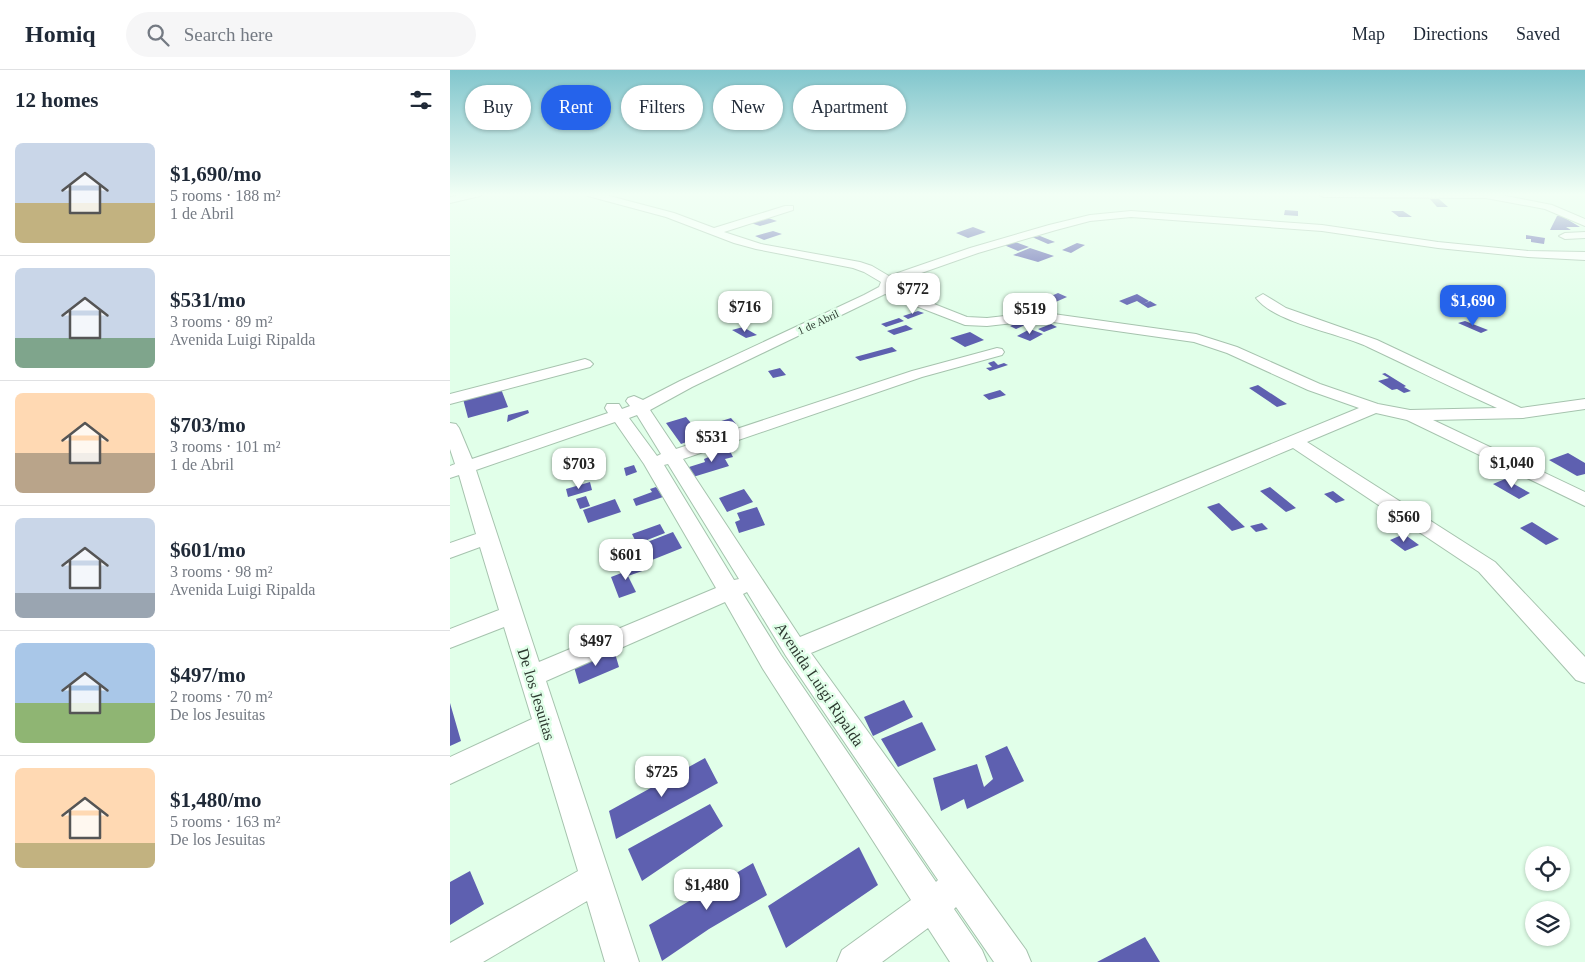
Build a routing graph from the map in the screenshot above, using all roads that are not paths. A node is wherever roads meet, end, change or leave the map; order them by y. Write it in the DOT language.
graph roads {
  1 [pos="724,236"];
  2 [pos="1027,236"];
  3 [pos="1375,236"];
  4 [pos="1565,236"];
  5 [pos="1569,236"];
  6 [pos="1585,256"];
  7 [pos="886,285"];
  8 [pos="1263,298"];
  9 [pos="997,352"];
  10 [pos="585,364"];
  11 [pos="450,399"];
  12 [pos="1585,404"];
  13 [pos="627,408"];
  14 [pos="1374,408"];
  15 [pos="1523,414"];
  16 [pos="1410,415"];
  17 [pos="450,428"];
  18 [pos="1295,442"];
  19 [pos="662,460"];
  20 [pos="457,464"];
  21 [pos="1585,500"];
  22 [pos="488,537"];
  23 [pos="450,551"];
  24 [pos="741,586"];
  25 [pos="512,614"];
  26 [pos="450,639"];
  27 [pos="794,649"];
  28 [pos="1585,673"];
  29 [pos="532,676"];
  30 [pos="547,725"];
  31 [pos="450,771"];
  32 [pos="596,878"];
  33 [pos="959,885"];
  34 [pos="932,906"];
  35 [pos="450,962"];
  36 [pos="622,962"];
  37 [pos="854,962"];
  38 [pos="970,962"];
  39 [pos="1014,962"];
  1 -- 7 [label="street"];
  2 -- 7 [label="street, 1 de Abril"];
  3 -- 6 [label="street, 1 de Abril"];
  4 -- 5 [label="street"];
  7 -- 13 [label="street, 1 de Abril"];
  7 -- 14 [label="street"];
  8 -- 15 [label="street"];
  9 -- 19 [label="street"];
  10 -- 11 [label="street"];
  12 -- 15 [label="street"];
  13 -- 19 [label="street, Avenida Luigi Ripalda"];
  13 -- 20 [label="street, 1 de Abril"];
  14 -- 16 [label="street"];
  14 -- 18 [label="street"];
  15 -- 16 [label="street"];
  16 -- 21 [label="street"];
  17 -- 20 [label="street, De los Jesuitas"];
  18 -- 27 [label="street"];
  18 -- 28 [label="street"];
  19 -- 24 [label="street, Avenida Luigi Ripalda"];
  20 -- 22 [label="street, De los Jesuitas"];
  22 -- 23 [label="street"];
  22 -- 25 [label="street, De los Jesuitas"];
  24 -- 27 [label="street, Avenida Luigi Ripalda"];
  24 -- 29 [label="street"];
  24 -- 34 [label="street, Avenida Luigi Ripalda"];
  25 -- 26 [label="street"];
  25 -- 29 [label="street, De los Jesuitas"];
  27 -- 33 [label="street, Avenida Luigi Ripalda"];
  29 -- 30 [label="street, De los Jesuitas"];
  30 -- 31 [label="street"];
  30 -- 32 [label="street, De los Jesuitas"];
  32 -- 35 [label="street"];
  32 -- 36 [label="street, De los Jesuitas"];
  33 -- 34 [label="street"];
  33 -- 39 [label="street, Avenida Luigi Ripalda"];
  34 -- 37 [label="street"];
  34 -- 38 [label="street, Avenida Luigi Ripalda"];
}
